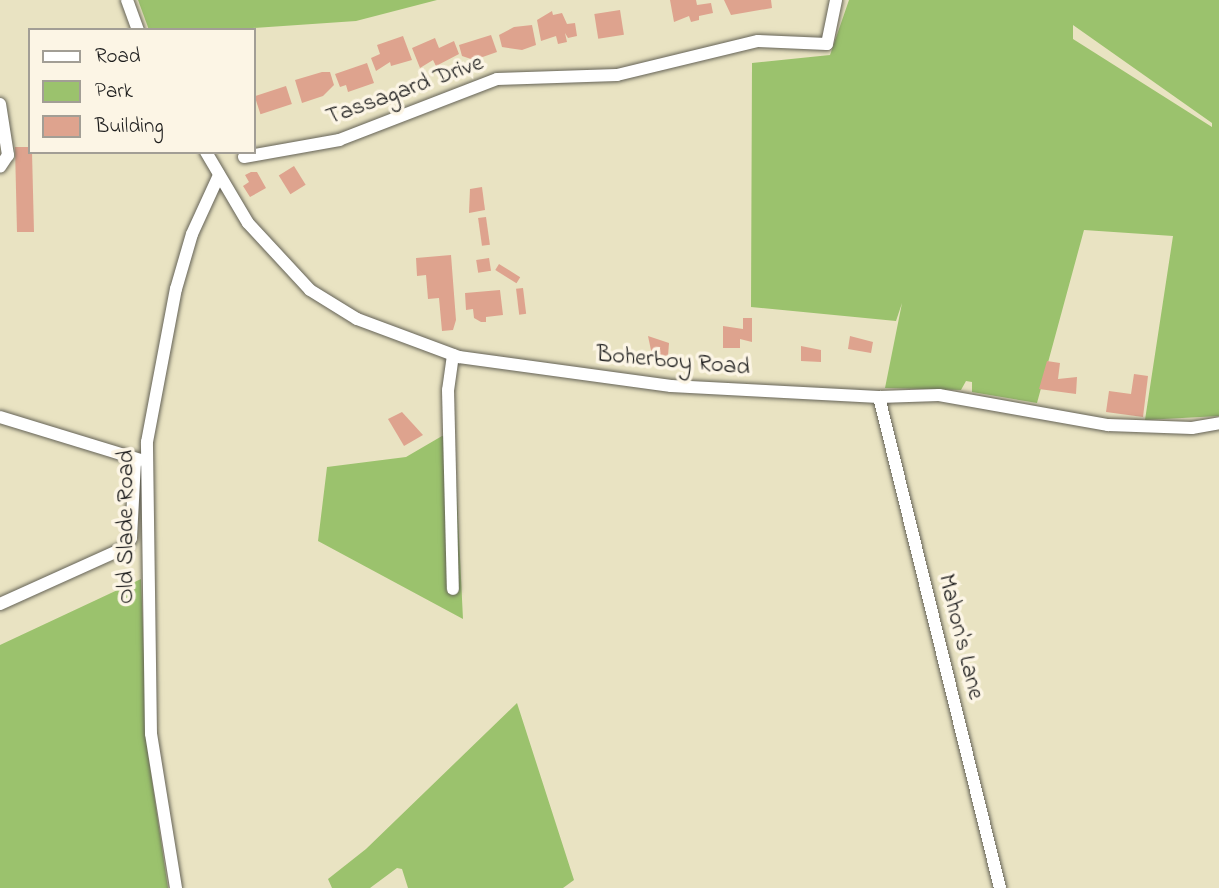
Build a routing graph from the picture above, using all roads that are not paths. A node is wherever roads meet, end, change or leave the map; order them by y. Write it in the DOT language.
graph roads {
  1 [pos="127,0"];
  2 [pos="836,0"];
  3 [pos="137,28"];
  4 [pos="0,104"];
  5 [pos="207,154"];
  6 [pos="244,157"];
  7 [pos="0,167"];
  8 [pos="219,175"];
  9 [pos="453,355"];
  10 [pos="879,397"];
  11 [pos="0,418"];
  12 [pos="1219,423"];
  13 [pos="148,458"];
  14 [pos="135,462"];
  15 [pos="453,589"];
  16 [pos="0,604"];
  17 [pos="176,888"];
  18 [pos="1000,888"];
  1 -- 3 [label="street"];
  2 -- 6 [label="street, Tassagard Drive"];
  4 -- 7 [label="street"];
  5 -- 8 [label="street, Boherboy Road"];
  8 -- 9 [label="street, Boherboy Road"];
  8 -- 13 [label="street, Old Slade Road"];
  9 -- 10 [label="street, Boherboy Road"];
  9 -- 15 [label="street"];
  10 -- 12 [label="street, Boherboy Road"];
  10 -- 18 [label="street, Mahon's Lane"];
  11 -- 14 [label="street"];
  13 -- 14 [label="street"];
  13 -- 17 [label="street, Old Slade Road"];
  14 -- 16 [label="street"];
}
